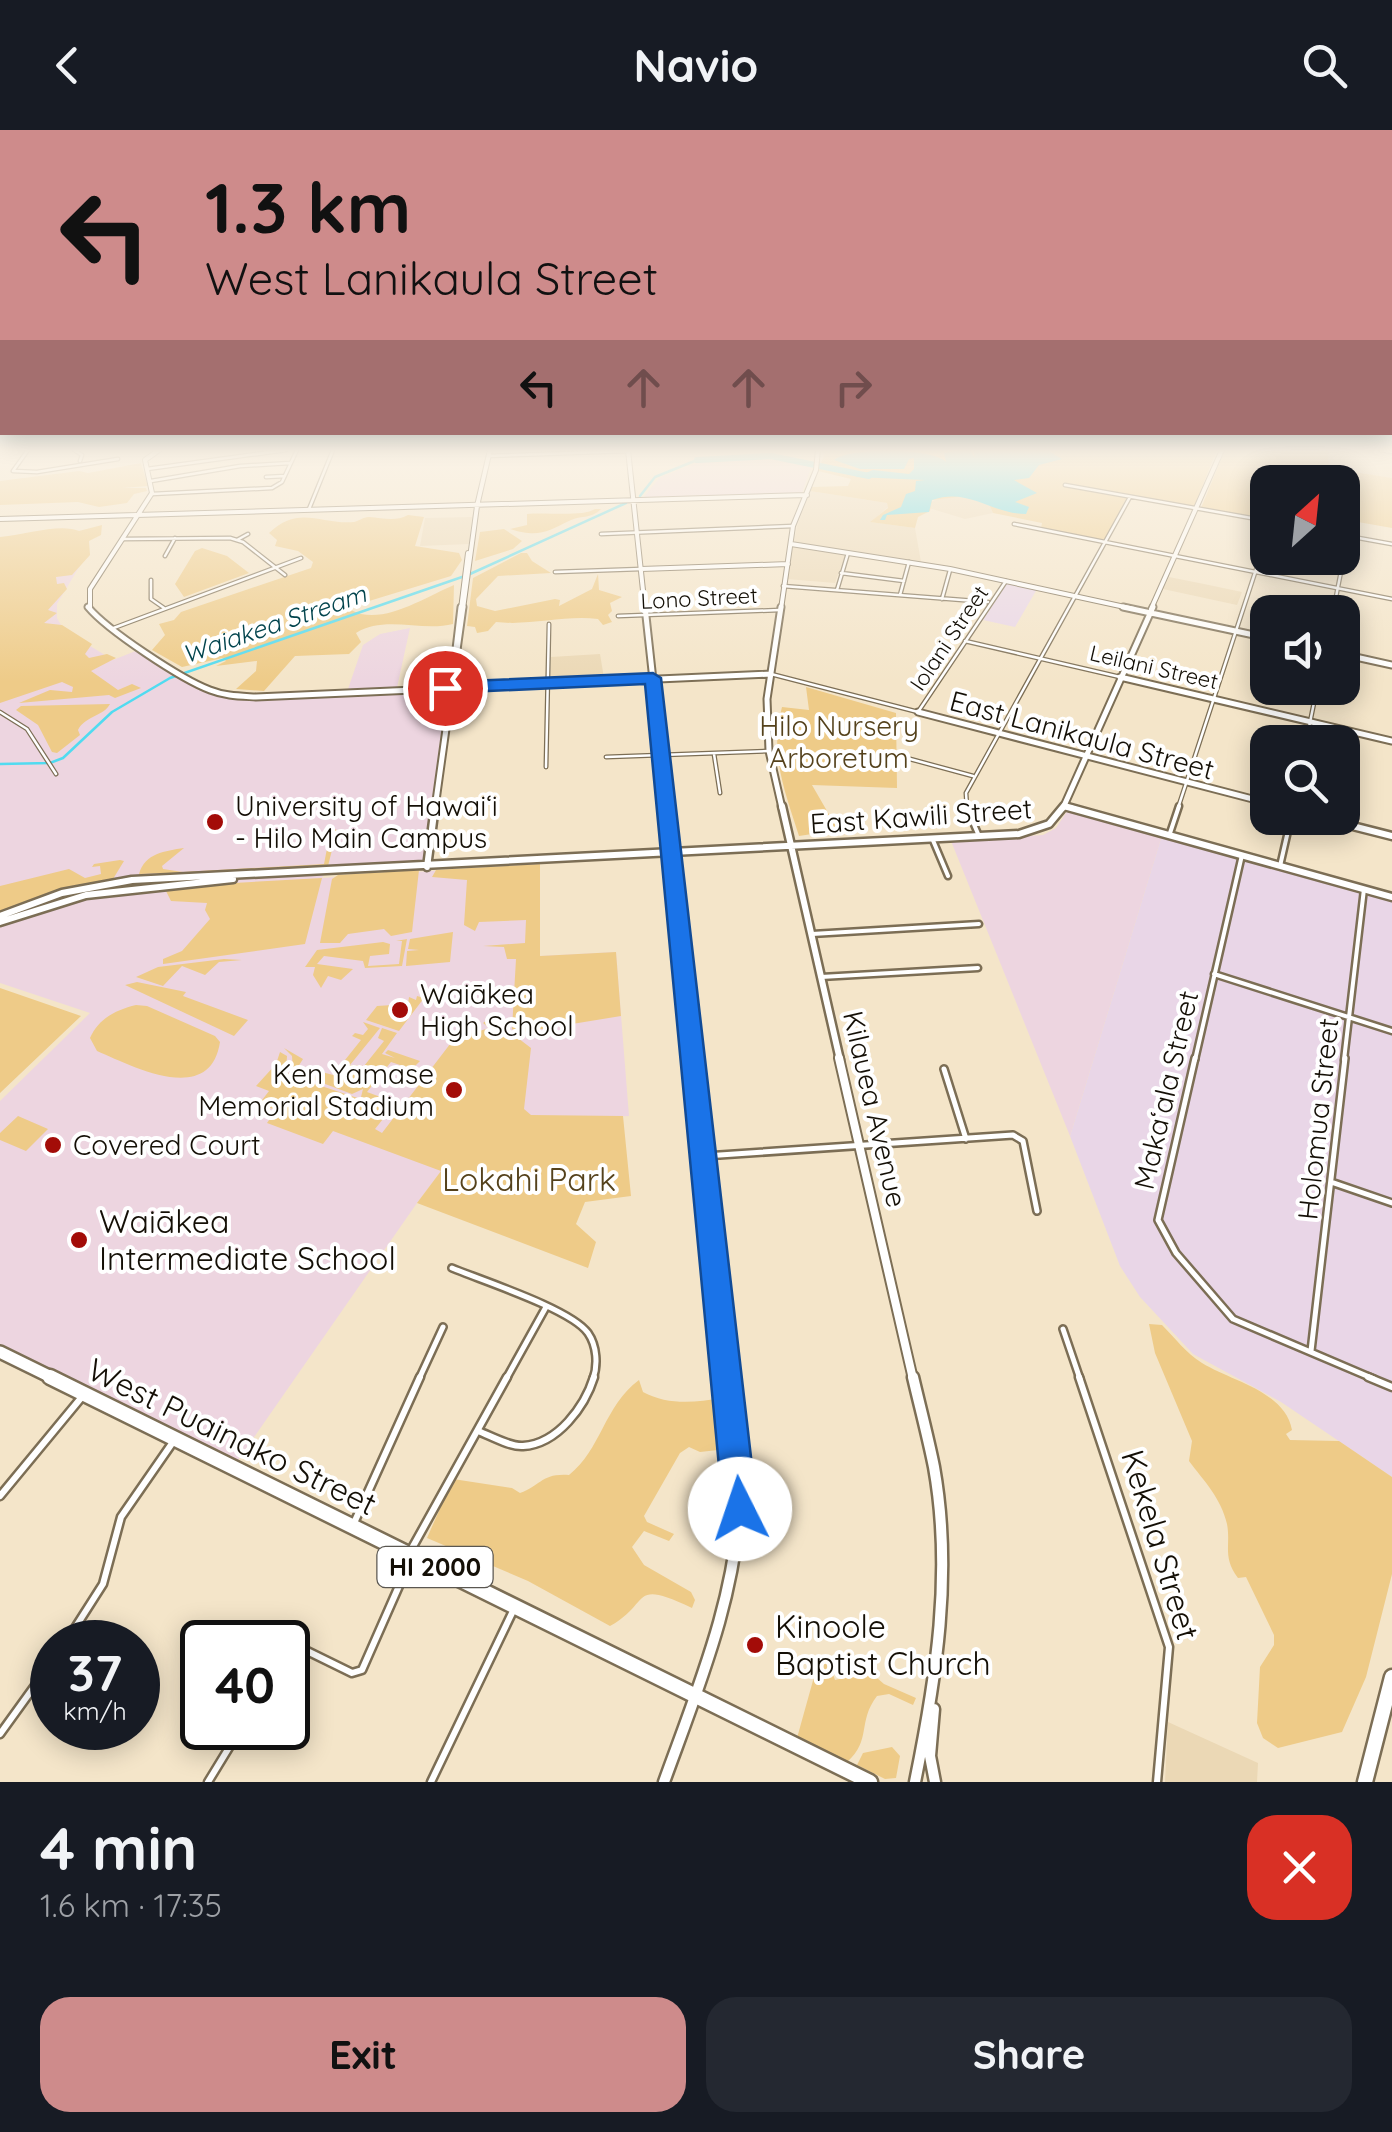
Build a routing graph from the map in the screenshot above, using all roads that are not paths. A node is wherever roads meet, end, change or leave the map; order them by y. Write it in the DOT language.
graph roads {
  1 [pos="130,527"];
  2 [pos="473,527"];
  3 [pos="636,527"];
  4 [pos="768,527"];
  5 [pos="792,527"];
  6 [pos="1030,527"];
  7 [pos="1113,527"];
  8 [pos="1187,527"];
  9 [pos="637,533"];
  10 [pos="248,534"];
  11 [pos="601,534"];
  12 [pos="175,538"];
  13 [pos="122,539"];
  14 [pos="1360,539"];
  15 [pos="237,540"];
  16 [pos="1105,542"];
  17 [pos="791,544"];
  18 [pos="1392,544"];
  19 [pos="849,551"];
  20 [pos="165,556"];
  21 [pos="1174,556"];
  22 [pos="301,558"];
  23 [pos="909,562"];
  24 [pos="788,564"];
  25 [pos="274,567"];
  26 [pos="642,569"];
  27 [pos="950,569"];
  28 [pos="1250,570"];
  29 [pos="555,572"];
  30 [pos="841,573"];
  31 [pos="286,575"];
  32 [pos="1253,575"];
  33 [pos="1274,575"];
  34 [pos="1340,575"];
  35 [pos="151,580"];
  36 [pos="904,581"];
  37 [pos="1006,581"];
  38 [pos="783,586"];
  39 [pos="1338,588"];
  40 [pos="837,590"];
  41 [pos="900,594"];
  42 [pos="1336,595"];
  43 [pos="1074,596"];
  44 [pos="942,599"];
  45 [pos="1392,599"];
  46 [pos="991,602"];
  47 [pos="164,608"];
  48 [pos="780,610"];
  49 [pos="1150,612"];
  50 [pos="646,615"];
  51 [pos="618,616"];
  52 [pos="549,624"];
  53 [pos="111,629"];
  54 [pos="1236,631"];
  55 [pos="1250,634"];
  56 [pos="966,641"];
  57 [pos="1039,658"];
  58 [pos="1360,658"];
  59 [pos="1392,665"];
  60 [pos="771,674"];
  61 [pos="1120,677"];
  62 [pos="653,678"];
  63 [pos="549,683"];
  64 [pos="452,687"];
  65 [pos="1214,699"];
  66 [pos="1314,705"];
  67 [pos="0,712"];
  68 [pos="918,712"];
  69 [pos="1310,722"];
  70 [pos="1309,725"];
  71 [pos="998,733"];
  72 [pos="1392,742"];
  73 [pos="769,752"];
  74 [pos="662,754"];
  75 [pos="714,754"];
  76 [pos="1086,756"];
  77 [pos="606,757"];
  78 [pos="910,759"];
  79 [pos="546,767"];
  80 [pos="56,774"];
  81 [pos="974,776"];
  82 [pos="1186,782"];
  83 [pos="720,793"];
  84 [pos="1250,799"];
  85 [pos="1064,806"];
  86 [pos="1360,828"];
  87 [pos="1169,835"];
  88 [pos="1288,835"];
  89 [pos="979,836"];
  90 [pos="1392,836"];
  91 [pos="932,838"];
  92 [pos="790,846"];
  93 [pos="672,853"];
  94 [pos="1242,855"];
  95 [pos="1280,866"];
  96 [pos="427,867"];
  97 [pos="948,876"];
  98 [pos="1364,889"];
  99 [pos="1392,897"];
  100 [pos="0,919"];
  101 [pos="979,924"];
  102 [pos="812,934"];
  103 [pos="978,968"];
  104 [pos="1214,974"];
  105 [pos="822,978"];
  106 [pos="1349,1018"];
  107 [pos="1392,1031"];
  108 [pos="944,1069"];
  109 [pos="966,1139"];
  110 [pos="860,1146"];
  111 [pos="705,1156"];
  112 [pos="1331,1182"];
  113 [pos="1392,1203"];
  114 [pos="1037,1211"];
  115 [pos="452,1268"];
  116 [pos="546,1307"];
  117 [pos="444,1327"];
  118 [pos="1063,1329"];
  119 [pos="0,1352"];
  120 [pos="1311,1353"];
  121 [pos="1392,1388"];
  122 [pos="84,1394"];
  123 [pos="478,1432"];
  124 [pos="175,1439"];
  125 [pos="0,1496"];
  126 [pos="352,1527"];
  127 [pos="410,1555"];
  128 [pos="515,1607"];
  129 [pos="80,1620"];
  130 [pos="310,1653"];
  131 [pos="1392,1677"];
  132 [pos="936,1682"];
  133 [pos="30,1692"];
  134 [pos="694,1696"];
  135 [pos="0,1734"];
  136 [pos="228,1750"];
  137 [pos="208,1782"];
  138 [pos="431,1782"];
  139 [pos="664,1782"];
  140 [pos="870,1782"];
  141 [pos="915,1782"];
  142 [pos="936,1782"];
  143 [pos="1157,1782"];
  144 [pos="1365,1782"];
  1 -- 13 [label="street"];
  2 -- 64 [label="street"];
  3 -- 9 [label="street"];
  4 -- 9 [label="street"];
  5 -- 17 [label="street, Kilauea Avenue"];
  6 -- 16 [label="street"];
  7 -- 16 [label="street"];
  8 -- 21 [label="street"];
  9 -- 11 [label="street"];
  9 -- 26 [label="street"];
  10 -- 15 [label="street"];
  12 -- 13 [label="street"];
  12 -- 15 [label="street"];
  12 -- 20 [label="street"];
  13 -- 53 [label="street"];
  14 -- 18 [label="street"];
  15 -- 25 [label="street"];
  16 -- 21 [label="street"];
  16 -- 43 [label="street"];
  17 -- 19 [label="street"];
  17 -- 24 [label="street, Kilauea Avenue"];
  19 -- 23 [label="street"];
  19 -- 30 [label="street"];
  21 -- 28 [label="street"];
  21 -- 49 [label="street"];
  22 -- 25 [label="street"];
  23 -- 27 [label="street"];
  23 -- 36 [label="street"];
  24 -- 26 [label="street"];
  24 -- 38 [label="street, Kilauea Avenue"];
  25 -- 31 [label="street"];
  25 -- 47 [label="street"];
  26 -- 29 [label="street"];
  26 -- 50 [label="street"];
  27 -- 37 [label="street"];
  27 -- 44 [label="street"];
  30 -- 36 [label="street"];
  30 -- 40 [label="street"];
  32 -- 54 [label="street"];
  33 -- 39 [label="street"];
  34 -- 39 [label="street"];
  35 -- 47 [label="street"];
  36 -- 41 [label="street"];
  37 -- 43 [label="street"];
  37 -- 46 [label="street, Iolani Street"];
  38 -- 40 [label="street"];
  38 -- 48 [label="street, Kilauea Avenue"];
  39 -- 42 [label="street"];
  39 -- 45 [label="street"];
  40 -- 41 [label="street"];
  41 -- 44 [label="street"];
  43 -- 49 [label="street"];
  43 -- 57 [label="street"];
  44 -- 46 [label="street"];
  46 -- 56 [label="street, Iolani Street"];
  47 -- 53 [label="street"];
  48 -- 50 [label="street, Lono Street"];
  48 -- 60 [label="street, Kilauea Avenue"];
  49 -- 54 [label="street"];
  49 -- 61 [label="street"];
  50 -- 51 [label="street, Lono Street"];
  50 -- 62 [label="street"];
  52 -- 63 [label="street"];
  53 -- 64 [label="street"];
  54 -- 55 [label="street"];
  54 -- 65 [label="street"];
  56 -- 57 [label="street, Leilani Street"];
  56 -- 68 [label="street, Iolani Street"];
  57 -- 61 [label="street, Leilani Street"];
  57 -- 71 [label="street"];
  58 -- 59 [label="street"];
  60 -- 62 [label="street"];
  60 -- 68 [label="street, East Lanikaula Street"];
  60 -- 73 [label="street, Kilauea Avenue"];
  61 -- 65 [label="street, Leilani Street"];
  61 -- 76 [label="street"];
  62 -- 63 [label="street"];
  62 -- 74 [label="street"];
  63 -- 64 [label="street"];
  63 -- 79 [label="street"];
  64 -- 96 [label="street"];
  65 -- 69 [label="street, Leilani Street"];
  65 -- 82 [label="street"];
  66 -- 69 [label="street"];
  67 -- 80 [label="street"];
  68 -- 71 [label="street, East Lanikaula Street"];
  69 -- 70 [label="street"];
  69 -- 72 [label="street, Leilani Street"];
  71 -- 76 [label="street, East Lanikaula Street"];
  71 -- 81 [label="street"];
  73 -- 75 [label="street"];
  73 -- 92 [label="street, Kilauea Avenue"];
  74 -- 75 [label="street"];
  74 -- 77 [label="street"];
  74 -- 93 [label="street"];
  75 -- 83 [label="street"];
  76 -- 82 [label="street, East Lanikaula Street"];
  76 -- 85 [label="street"];
  78 -- 81 [label="street"];
  81 -- 89 [label="street"];
  82 -- 84 [label="street, East Lanikaula Street"];
  82 -- 87 [label="street"];
  85 -- 87 [label="street, East Kawili Street"];
  85 -- 89 [label="street, East Kawili Street"];
  86 -- 90 [label="street"];
  87 -- 94 [label="street, East Kawili Street"];
  88 -- 95 [label="street"];
  89 -- 91 [label="street, East Kawili Street"];
  91 -- 92 [label="street, East Kawili Street"];
  91 -- 97 [label="street"];
  92 -- 93 [label="street, East Kawili Street"];
  92 -- 102 [label="street, Kilauea Avenue"];
  93 -- 96 [label="street, East Kawili Street"];
  93 -- 111 [label="street"];
  94 -- 95 [label="street, East Kawili Street"];
  94 -- 104 [label="street, Maka‘ala Street"];
  95 -- 98 [label="street, East Kawili Street"];
  96 -- 100 [label="street, East Kawili Street"];
  98 -- 99 [label="street, East Kawili Street"];
  98 -- 106 [label="street, Holomua Street"];
  101 -- 102 [label="street"];
  102 -- 105 [label="street, Kilauea Avenue"];
  103 -- 105 [label="street"];
  104 -- 106 [label="street"];
  104 -- 120 [label="street, Maka‘ala Street"];
  105 -- 110 [label="street, Kilauea Avenue"];
  106 -- 107 [label="street"];
  106 -- 112 [label="street, Holomua Street"];
  108 -- 109 [label="street"];
  109 -- 110 [label="street"];
  109 -- 114 [label="street"];
  110 -- 111 [label="street"];
  110 -- 132 [label="street, Kilauea Avenue"];
  111 -- 134 [label="street"];
  112 -- 113 [label="street"];
  112 -- 120 [label="street, Holomua Street"];
  115 -- 116 [label="street"];
  116 -- 123 [label="street"];
  116 -- 123 [label="street"];
  117 -- 126 [label="street"];
  118 -- 143 [label="street, Kekela Street"];
  119 -- 122 [label="highway, West Puainako Street / HI 2000"];
  120 -- 121 [label="street, Maka‘ala Street"];
  122 -- 124 [label="highway, West Puainako Street / HI 2000"];
  122 -- 125 [label="street"];
  123 -- 127 [label="street"];
  124 -- 126 [label="highway, West Puainako Street / HI 2000"];
  124 -- 129 [label="street"];
  126 -- 127 [label="highway, West Puainako Street / HI 2000"];
  127 -- 128 [label="highway, West Puainako Street / HI 2000"];
  127 -- 130 [label="street"];
  128 -- 134 [label="highway, West Puainako Street / HI 2000"];
  128 -- 138 [label="street"];
  131 -- 144 [label="highway"];
  132 -- 141 [label="street, Kilauea Avenue"];
  132 -- 142 [label="street"];
  133 -- 135 [label="street"];
  134 -- 139 [label="street"];
  134 -- 140 [label="highway, West Puainako Street / HI 2000"];
  136 -- 137 [label="street"];
}
